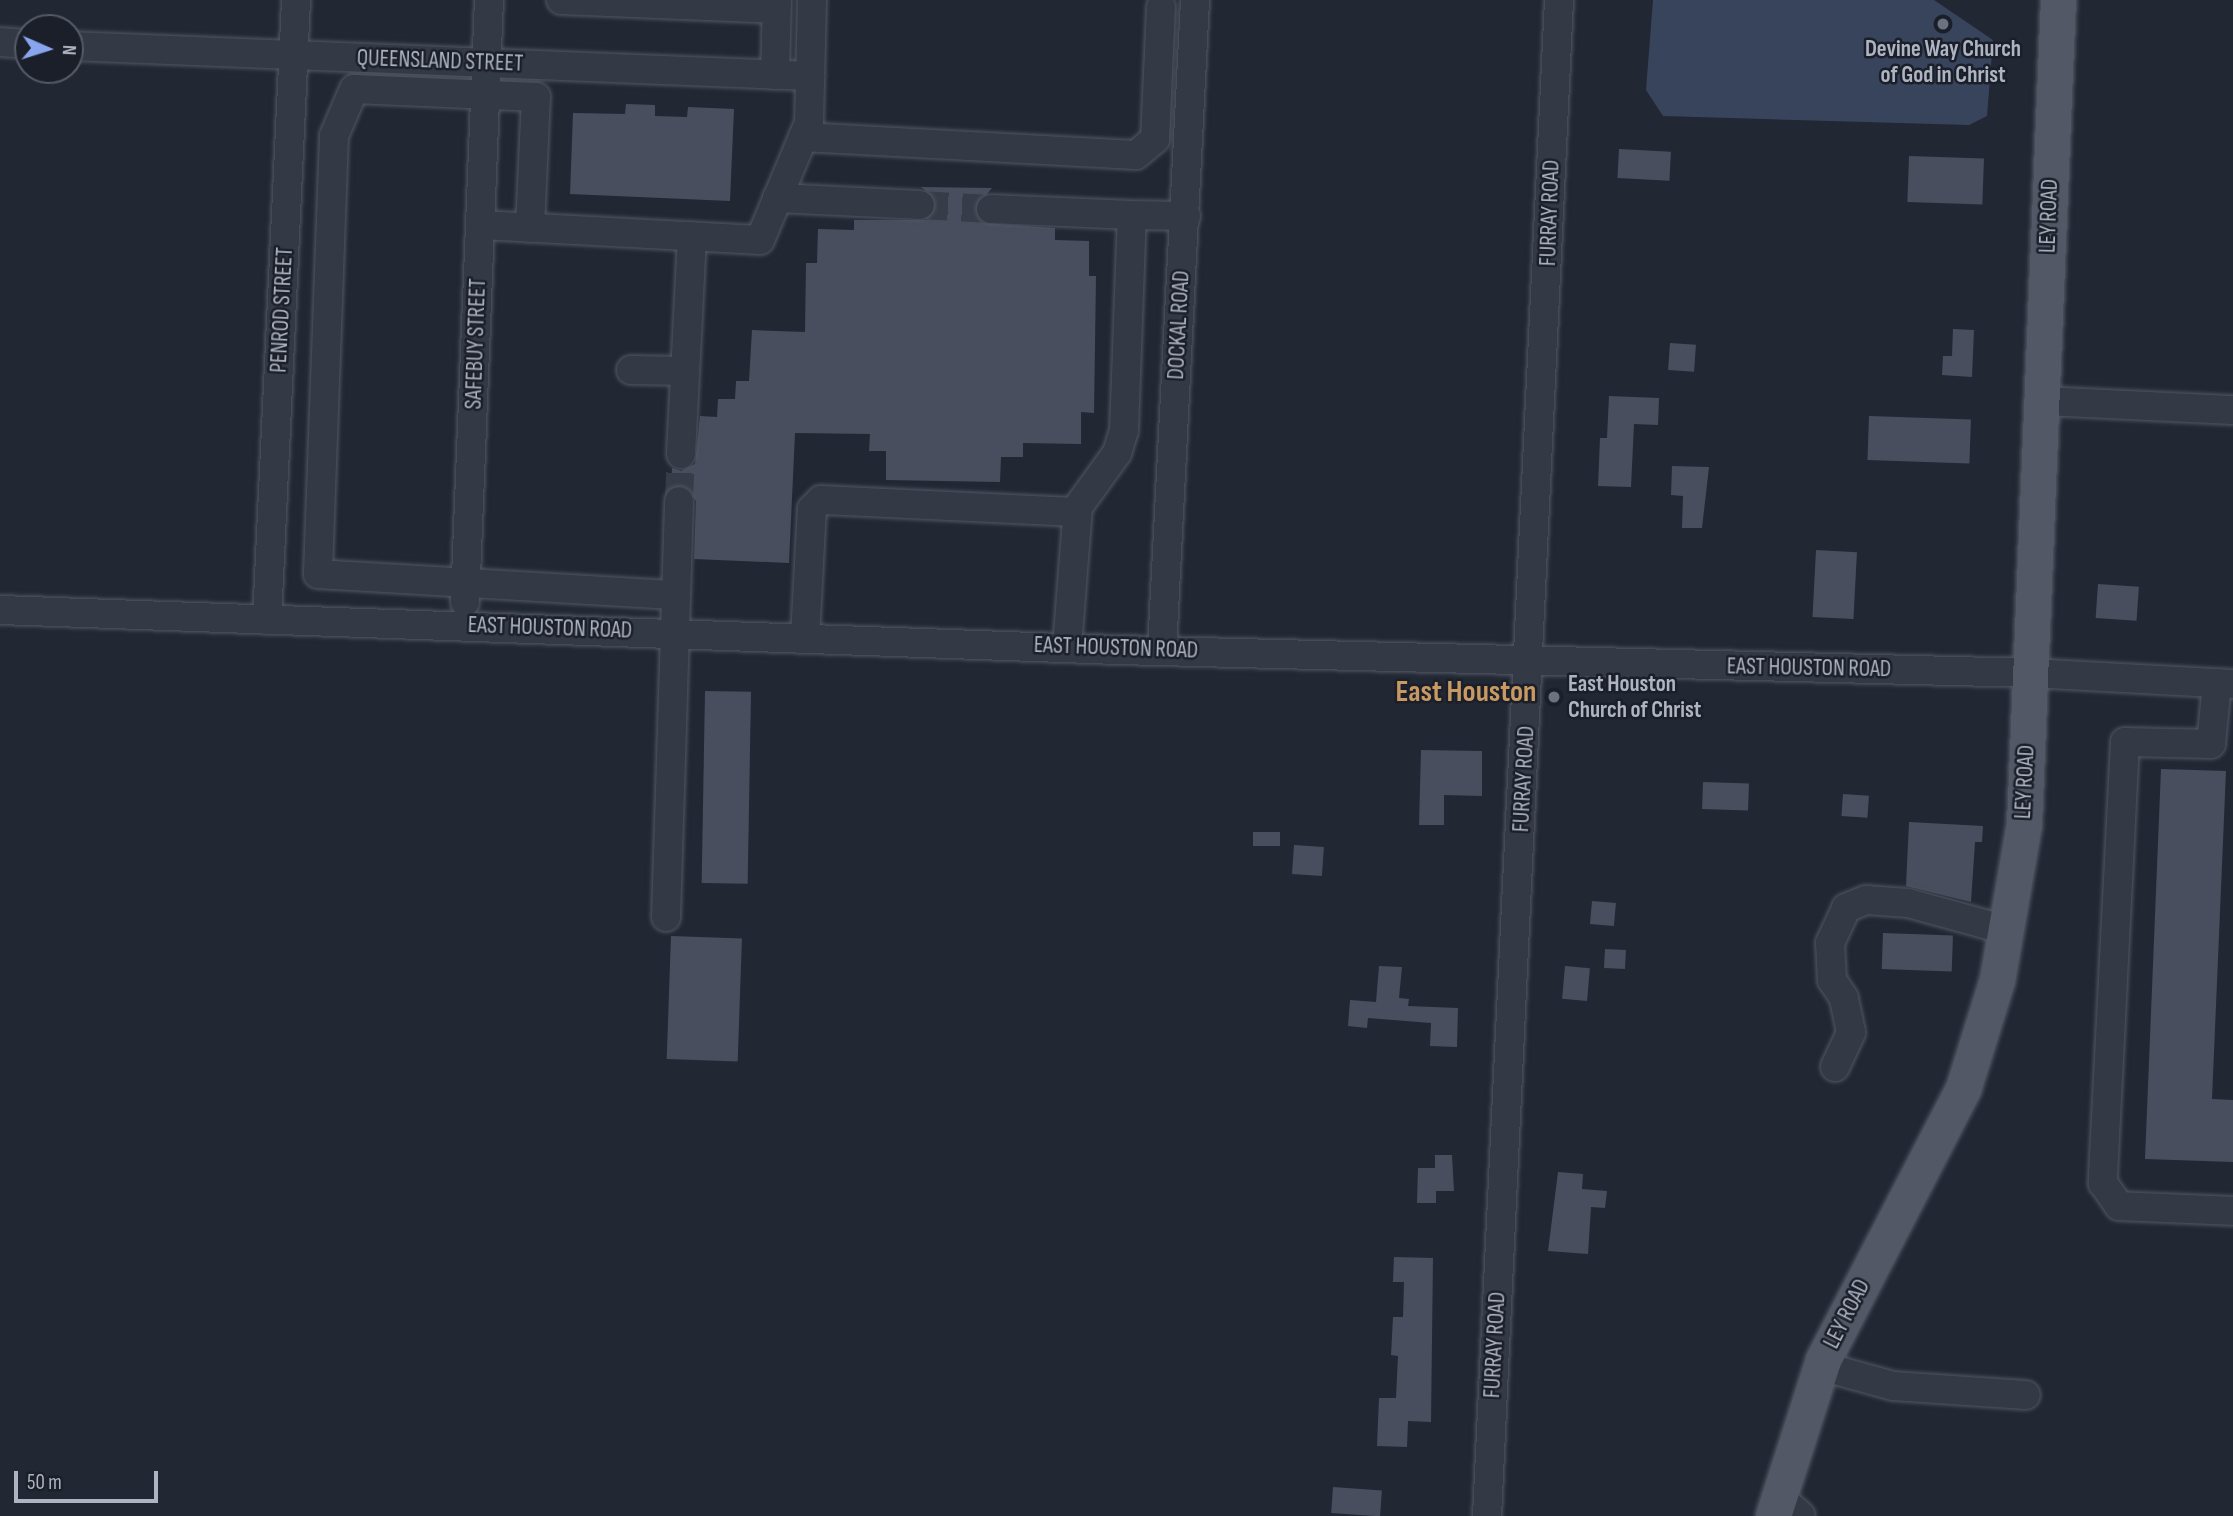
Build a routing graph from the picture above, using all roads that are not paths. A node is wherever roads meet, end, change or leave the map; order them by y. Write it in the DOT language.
graph roads {
  1 [pos="296,0"];
  2 [pos="489,0"];
  3 [pos="561,0"];
  4 [pos="812,0"];
  5 [pos="1559,0"];
  6 [pos="2058,0"];
  7 [pos="1154,4"];
  8 [pos="1195,4"];
  9 [pos="777,5"];
  10 [pos="84,47"];
  11 [pos="293,56"];
  12 [pos="486,63"];
  13 [pos="775,75"];
  14 [pos="810,76"];
  15 [pos="485,95"];
  16 [pos="1157,104"];
  17 [pos="1189,107"];
  18 [pos="803,137"];
  19 [pos="777,198"];
  20 [pos="920,205"];
  21 [pos="991,209"];
  22 [pos="1132,215"];
  23 [pos="1186,216"];
  24 [pos="481,225"];
  25 [pos="530,228"];
  26 [pos="692,236"];
  27 [pos="631,370"];
  28 [pos="685,371"];
  29 [pos="2042,401"];
  30 [pos="2233,410"];
  31 [pos="681,454"];
  32 [pos="679,501"];
  33 [pos="1077,512"];
  34 [pos="366,578"];
  35 [pos="466,586"];
  36 [pos="569,591"];
  37 [pos="675,595"];
  38 [pos="0,610"];
  39 [pos="267,620"];
  40 [pos="364,623"];
  41 [pos="464,626"];
  42 [pos="567,629"];
  43 [pos="673,632"];
  44 [pos="805,637"];
  45 [pos="1067,648"];
  46 [pos="1162,650"];
  47 [pos="1530,662"];
  48 [pos="2029,673"];
  49 [pos="2225,683"];
  50 [pos="2222,745"];
  51 [pos="666,917"];
  52 [pos="2006,930"];
  53 [pos="1835,1067"];
  54 [pos="2233,1211"];
  55 [pos="1821,1366"];
  56 [pos="2026,1395"];
  57 [pos="1784,1509"];
  58 [pos="1487,1516"];
  1 -- 11 [label="street, PENROD STREET"];
  2 -- 12 [label="street, SAFEBUY STREET"];
  3 -- 9 [label="street"];
  4 -- 14 [label="street"];
  5 -- 47 [label="street, FURRAY ROAD"];
  6 -- 29 [label="main road, LEY ROAD"];
  7 -- 8 [label="street"];
  7 -- 16 [label="street"];
  8 -- 17 [label="street, DOCKAL ROAD"];
  9 -- 13 [label="street"];
  10 -- 11 [label="street, QUEENSLAND STREET"];
  11 -- 12 [label="street, QUEENSLAND STREET"];
  11 -- 39 [label="street, PENROD STREET"];
  12 -- 13 [label="street, QUEENSLAND STREET"];
  12 -- 15 [label="street, SAFEBUY STREET"];
  13 -- 14 [label="street, QUEENSLAND STREET"];
  14 -- 18 [label="street"];
  15 -- 24 [label="street, SAFEBUY STREET"];
  15 -- 25 [label="street"];
  15 -- 34 [label="street"];
  16 -- 17 [label="street"];
  16 -- 18 [label="street"];
  17 -- 23 [label="street, DOCKAL ROAD"];
  18 -- 19 [label="street"];
  19 -- 20 [label="street"];
  19 -- 26 [label="street"];
  21 -- 22 [label="street"];
  22 -- 23 [label="street"];
  22 -- 33 [label="street"];
  23 -- 46 [label="street, DOCKAL ROAD"];
  24 -- 25 [label="street"];
  24 -- 35 [label="street, SAFEBUY STREET"];
  25 -- 26 [label="street"];
  26 -- 28 [label="street"];
  27 -- 28 [label="street"];
  28 -- 31 [label="street"];
  29 -- 30 [label="street"];
  29 -- 48 [label="main road, LEY ROAD"];
  32 -- 37 [label="street"];
  33 -- 44 [label="street"];
  33 -- 45 [label="street"];
  34 -- 35 [label="street"];
  34 -- 40 [label="street"];
  35 -- 36 [label="street"];
  35 -- 41 [label="street, SAFEBUY STREET"];
  36 -- 37 [label="street"];
  36 -- 42 [label="street"];
  37 -- 43 [label="street"];
  38 -- 39 [label="street, EAST HOUSTON ROAD"];
  39 -- 40 [label="street, EAST HOUSTON ROAD"];
  40 -- 41 [label="street, EAST HOUSTON ROAD"];
  41 -- 42 [label="street, EAST HOUSTON ROAD"];
  42 -- 43 [label="street, EAST HOUSTON ROAD"];
  43 -- 44 [label="street, EAST HOUSTON ROAD"];
  43 -- 51 [label="street"];
  44 -- 45 [label="street, EAST HOUSTON ROAD"];
  45 -- 46 [label="street, EAST HOUSTON ROAD"];
  46 -- 47 [label="street, EAST HOUSTON ROAD"];
  47 -- 48 [label="street, EAST HOUSTON ROAD"];
  47 -- 58 [label="street, FURRAY ROAD"];
  48 -- 49 [label="street, EAST HOUSTON ROAD"];
  48 -- 52 [label="main road, LEY ROAD"];
  49 -- 50 [label="street"];
  50 -- 54 [label="street"];
  52 -- 53 [label="street"];
  52 -- 55 [label="main road, LEY ROAD"];
  55 -- 56 [label="street"];
  55 -- 57 [label="main road, LEY ROAD"];
}
